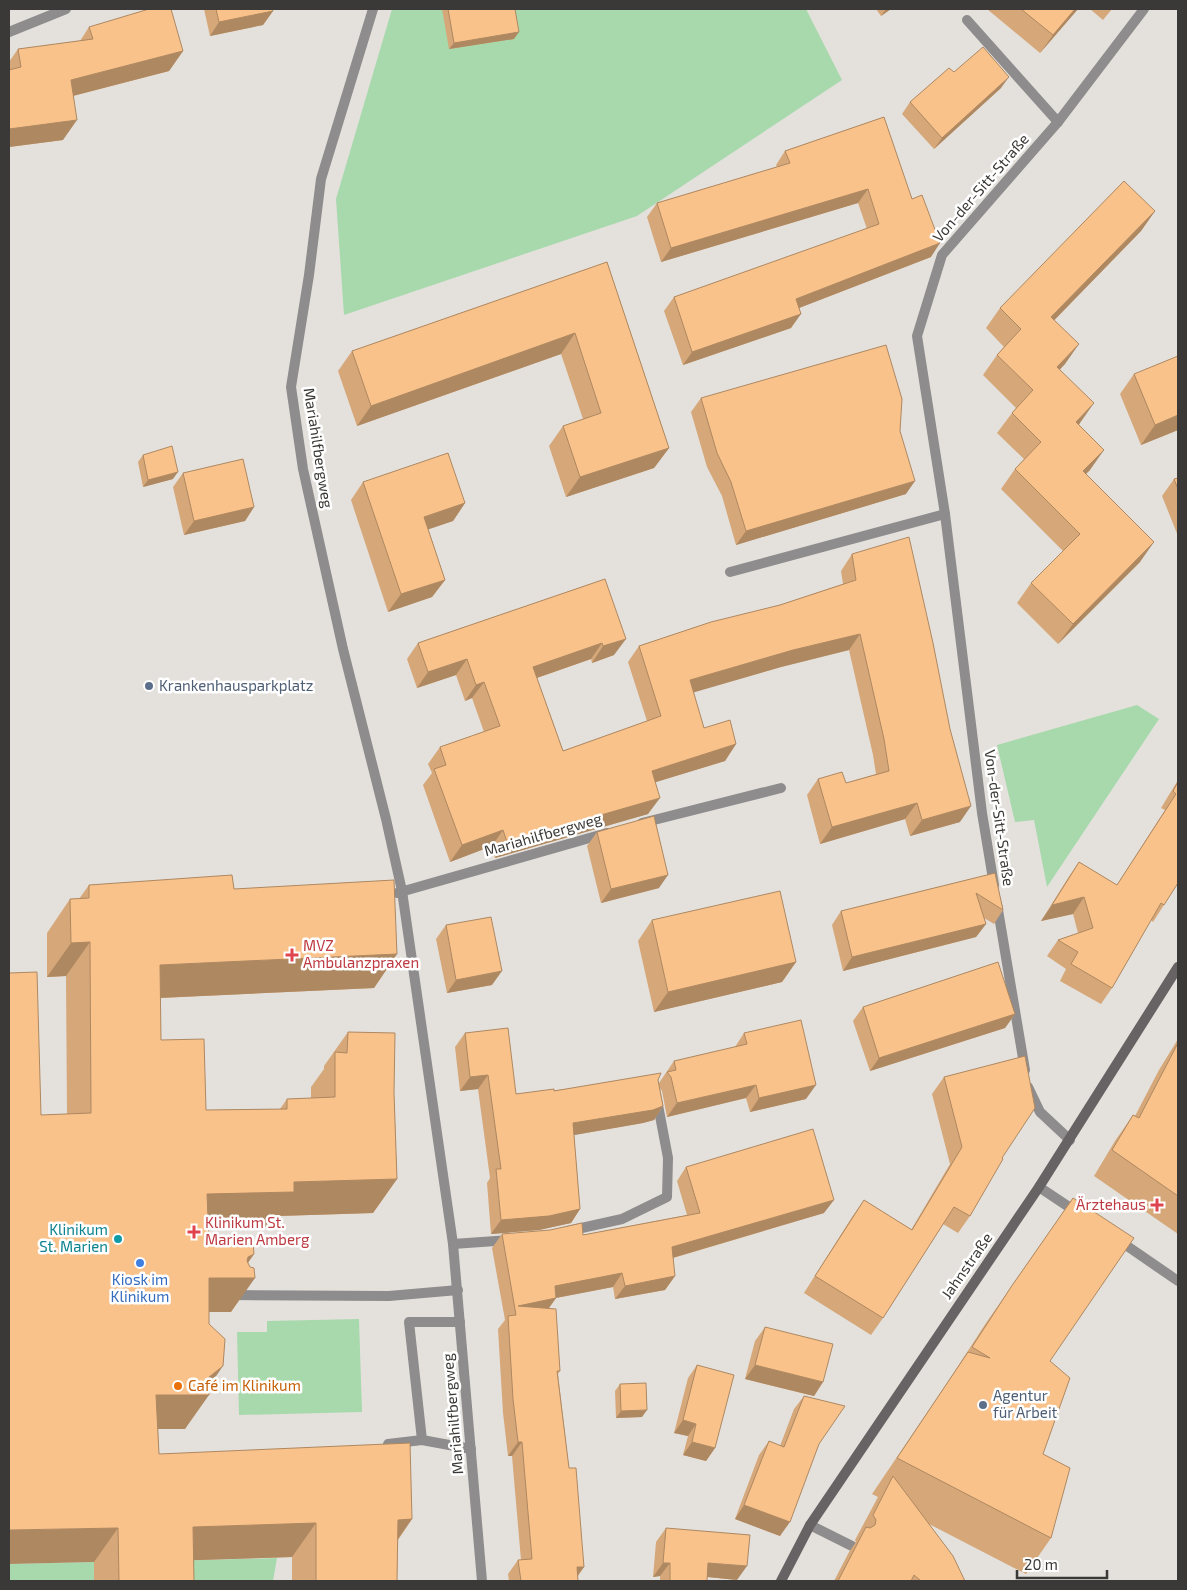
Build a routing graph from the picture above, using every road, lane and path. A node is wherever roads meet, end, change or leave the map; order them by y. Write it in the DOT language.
graph roads {
  1 [pos="66,9"];
  2 [pos="373,9"];
  3 [pos="1144,9"];
  4 [pos="967,20"];
  5 [pos="9,32"];
  6 [pos="1058,122"];
  7 [pos="945,514"];
  8 [pos="730,572"];
  9 [pos="781,788"];
  10 [pos="402,892"];
  11 [pos="387,896"];
  12 [pos="1178,967"];
  13 [pos="655,1092"];
  14 [pos="1070,1140"];
  15 [pos="1039,1187"];
  16 [pos="1088,1220"];
  17 [pos="1105,1231"];
  18 [pos="558,1233"];
  19 [pos="521,1239"];
  20 [pos="454,1244"];
  21 [pos="1178,1281"];
  22 [pos="458,1290"];
  23 [pos="230,1295"];
  24 [pos="460,1322"];
  25 [pos="422,1440"];
  26 [pos="378,1445"];
  27 [pos="471,1449"];
  28 [pos="810,1525"];
  29 [pos="852,1546"];
  30 [pos="482,1581"];
  31 [pos="781,1581"];
  1 -- 5 [label="street"];
  2 -- 10 [label="street, Mariahilfbergweg"];
  3 -- 6 [label="street, Von-der-Sitt-Straße"];
  4 -- 6 [label="street"];
  6 -- 7 [label="street, Von-der-Sitt-Straße"];
  7 -- 8 [label="street"];
  7 -- 14 [label="street, Von-der-Sitt-Straße"];
  9 -- 10 [label="street, Mariahilfbergweg"];
  10 -- 11 [label="street, Mariahilfbergweg"];
  10 -- 20 [label="street, Mariahilfbergweg"];
  12 -- 14 [label="street, Jahnstraße"];
  13 -- 18 [label="street"];
  14 -- 15 [label="street, Jahnstraße"];
  15 -- 16 [label="street"];
  15 -- 28 [label="street, Jahnstraße"];
  17 -- 21 [label="street"];
  19 -- 20 [label="street"];
  20 -- 22 [label="street, Mariahilfbergweg"];
  22 -- 23 [label="street"];
  22 -- 24 [label="street, Mariahilfbergweg"];
  24 -- 25 [label="street"];
  24 -- 27 [label="street, Mariahilfbergweg"];
  25 -- 26 [label="street"];
  25 -- 27 [label="street"];
  27 -- 30 [label="street, Mariahilfbergweg"];
  28 -- 29 [label="street"];
  28 -- 31 [label="street, Jahnstraße"];
}
